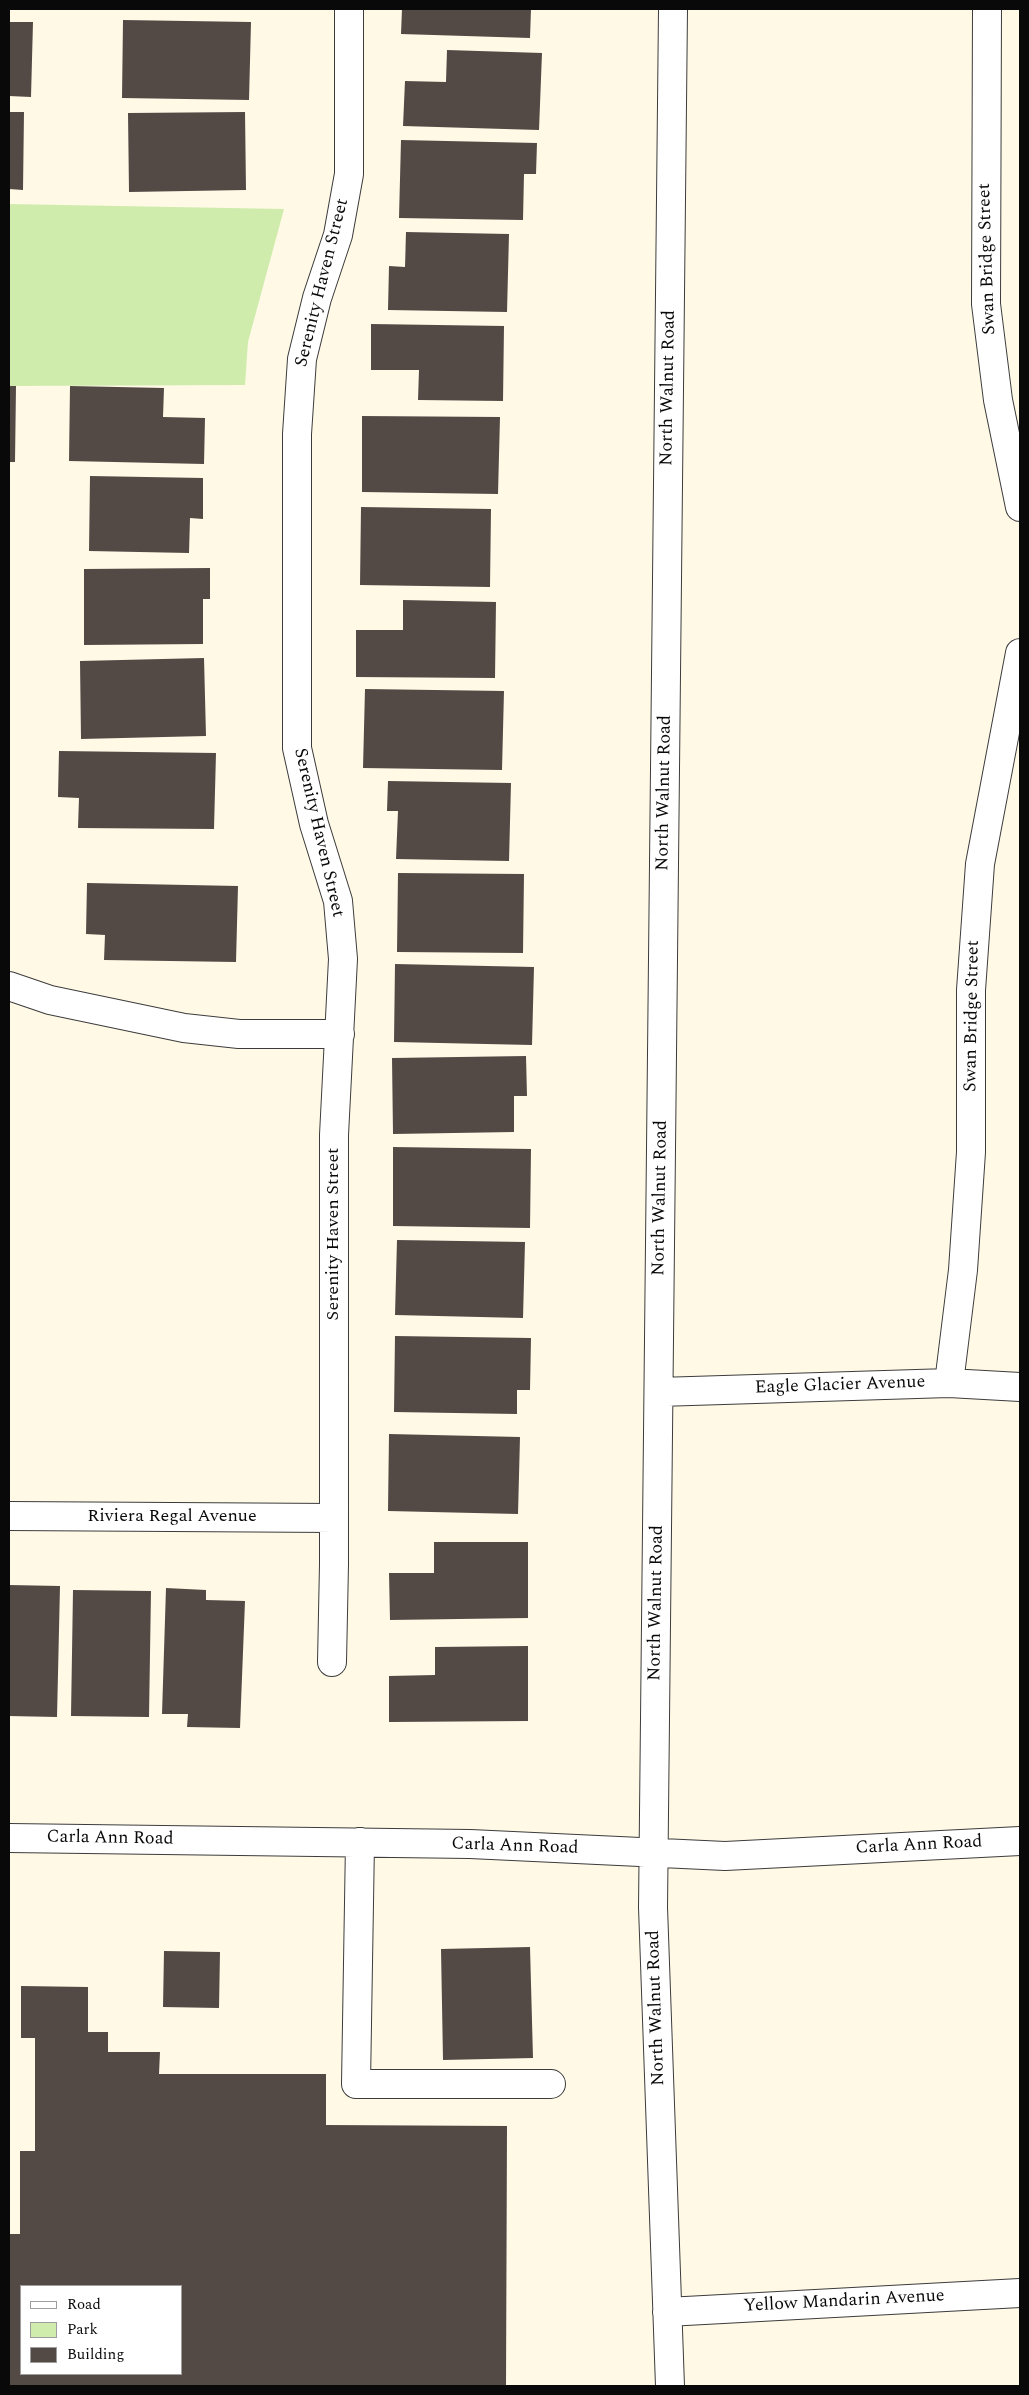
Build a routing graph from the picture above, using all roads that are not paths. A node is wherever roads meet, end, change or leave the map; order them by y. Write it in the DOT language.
graph roads {
  1 [pos="349,9"];
  2 [pos="673,9"];
  3 [pos="986,9"];
  4 [pos="1020,507"];
  5 [pos="1020,653"];
  6 [pos="9,986"];
  7 [pos="340,1034"];
  8 [pos="949,1383"];
  9 [pos="1020,1387"];
  10 [pos="659,1392"];
  11 [pos="9,1516"];
  12 [pos="334,1518"];
  13 [pos="332,1662"];
  14 [pos="9,1838"];
  15 [pos="1020,1841"];
  16 [pos="360,1842"];
  17 [pos="654,1853"];
  18 [pos="551,2084"];
  19 [pos="1020,2293"];
  20 [pos="668,2312"];
  21 [pos="670,2386"];
  1 -- 7 [label="street, Serenity Haven Street"];
  2 -- 10 [label="street, North Walnut Road"];
  3 -- 4 [label="street, Swan Bridge Street"];
  5 -- 8 [label="street, Swan Bridge Street"];
  6 -- 7 [label="street"];
  7 -- 12 [label="street, Serenity Haven Street"];
  8 -- 9 [label="street, Eagle Glacier Avenue"];
  8 -- 10 [label="street, Eagle Glacier Avenue"];
  10 -- 17 [label="street, North Walnut Road"];
  11 -- 12 [label="street, Riviera Regal Avenue"];
  12 -- 13 [label="street, Serenity Haven Street"];
  14 -- 16 [label="street, Carla Ann Road"];
  15 -- 17 [label="street, Carla Ann Road"];
  16 -- 17 [label="street, Carla Ann Road"];
  16 -- 18 [label="street"];
  17 -- 20 [label="street, North Walnut Road"];
  19 -- 20 [label="street, Yellow Mandarin Avenue"];
  20 -- 21 [label="street, North Walnut Road"];
}
